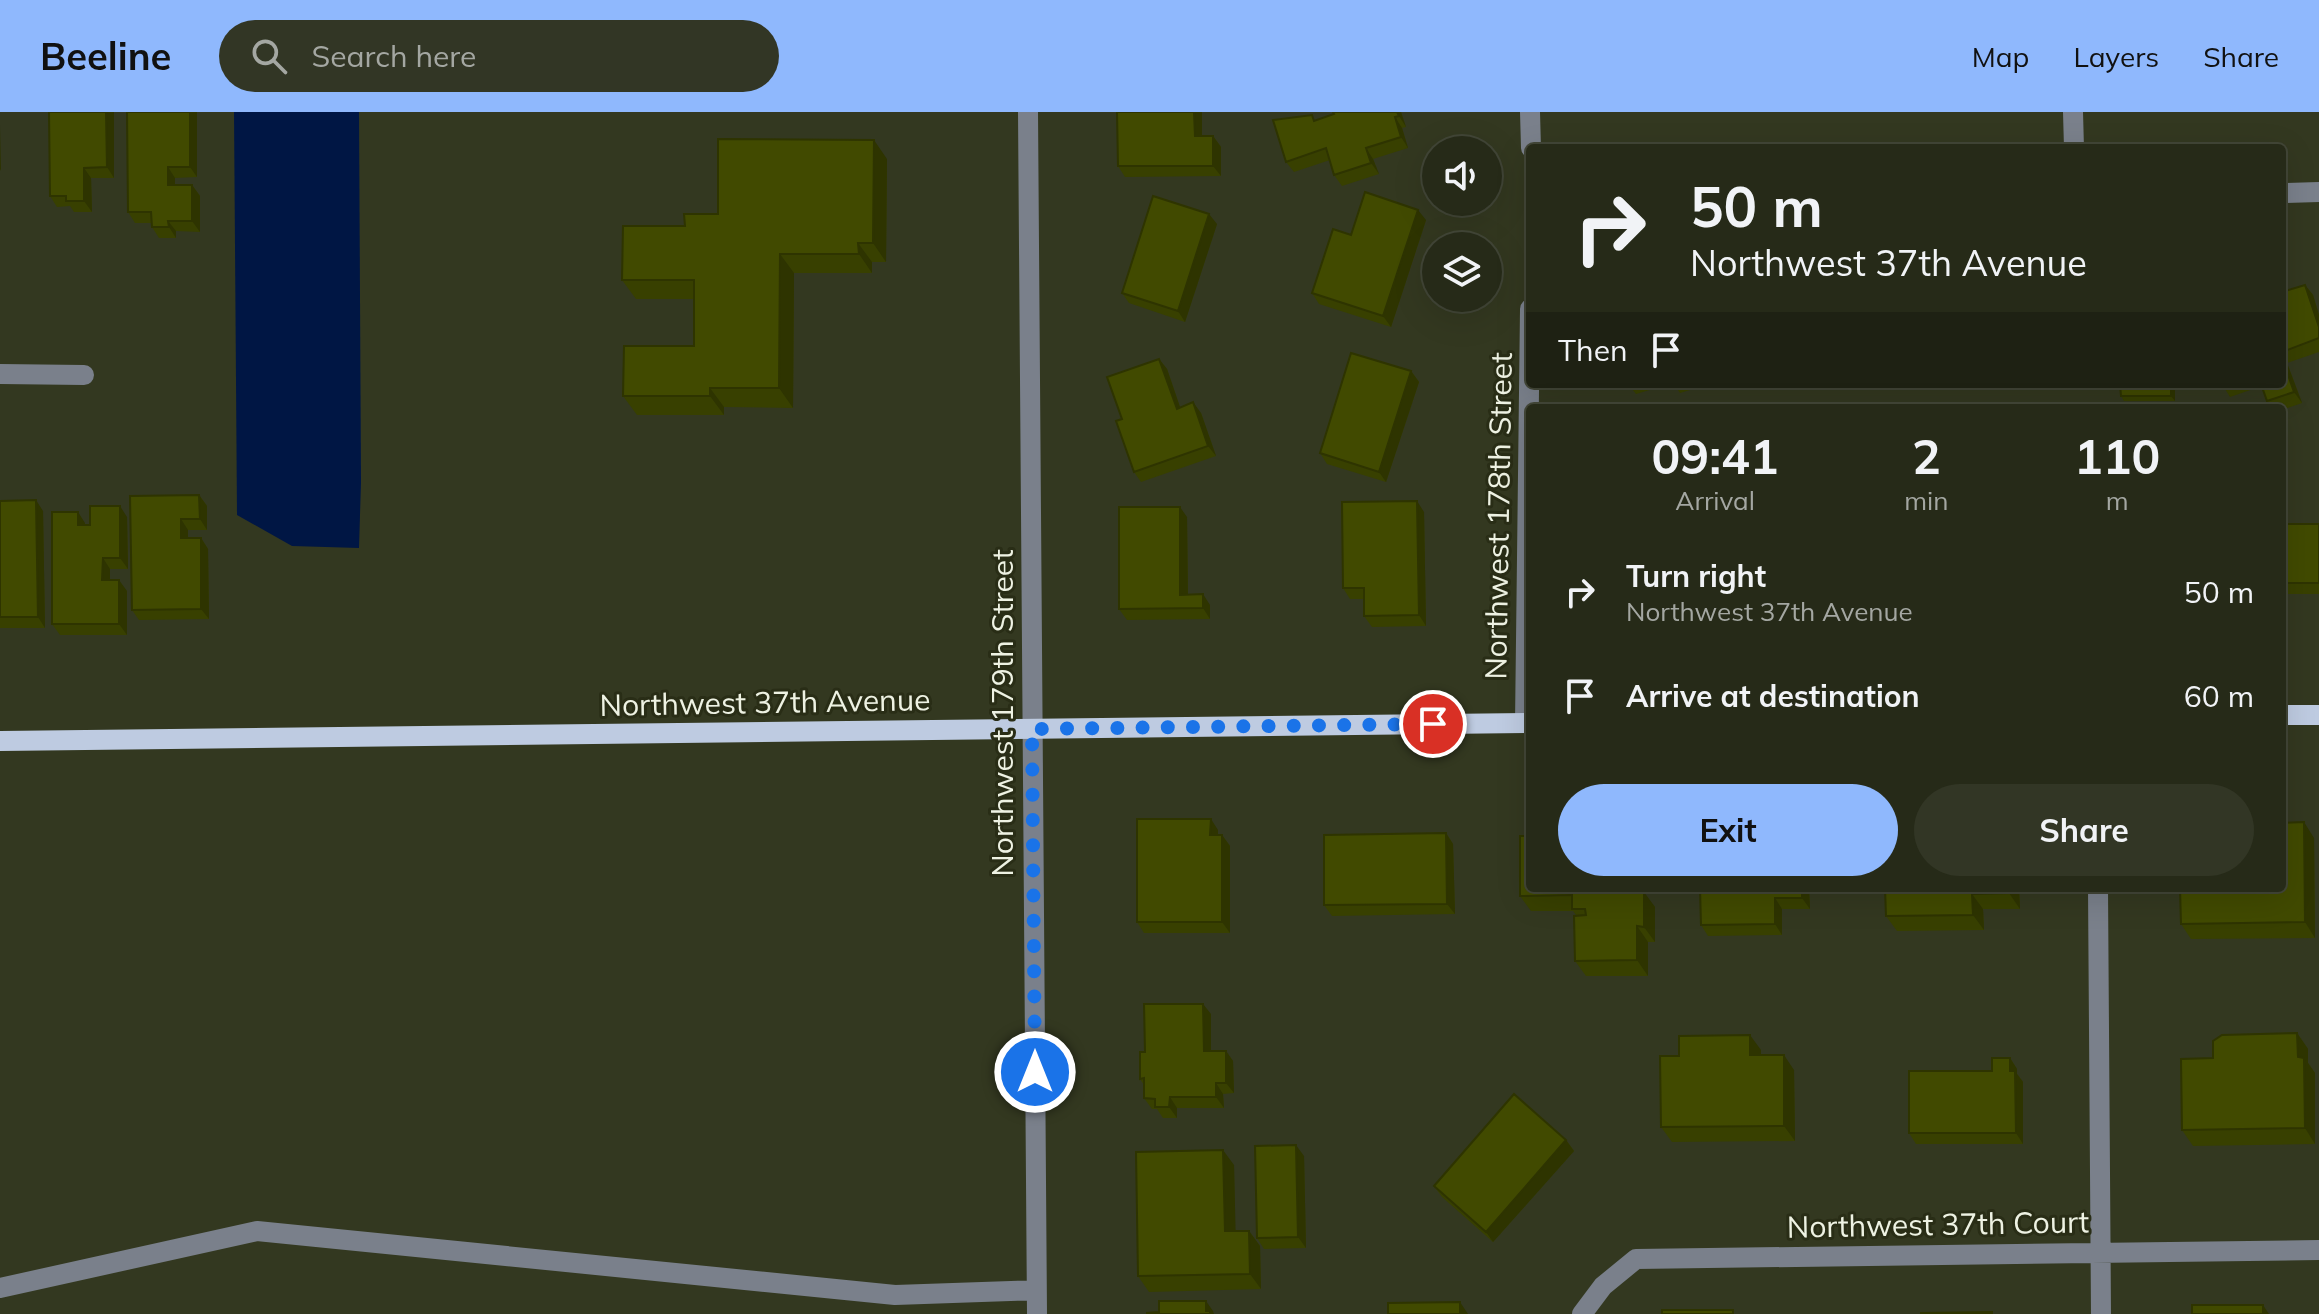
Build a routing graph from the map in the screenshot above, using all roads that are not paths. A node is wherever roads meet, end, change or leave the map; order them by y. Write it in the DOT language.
graph roads {
  1 [pos="1028,112"];
  2 [pos="1530,112"];
  3 [pos="2073,112"];
  4 [pos="1531,144"];
  5 [pos="2074,144"];
  6 [pos="2319,192"];
  7 [pos="2286,193"];
  8 [pos="0,374"];
  9 [pos="84,375"];
  10 [pos="2286,715"];
  11 [pos="2319,715"];
  12 [pos="1526,723"];
  13 [pos="1032,729"];
  14 [pos="0,741"];
  15 [pos="2098,892"];
  16 [pos="2319,1250"];
  17 [pos="2100,1252"];
  18 [pos="0,1288"];
  19 [pos="1036,1290"];
  20 [pos="1037,1314"];
  21 [pos="1582,1314"];
  22 [pos="2101,1314"];
  1 -- 13 [label="street, Northwest 179th Street"];
  2 -- 4 [label="street"];
  3 -- 5 [label="street"];
  6 -- 7 [label="street"];
  8 -- 9 [label="street"];
  10 -- 11 [label="main road"];
  12 -- 13 [label="main road, Northwest 37th Avenue"];
  13 -- 14 [label="main road, Northwest 37th Avenue"];
  13 -- 19 [label="street, Northwest 179th Street"];
  15 -- 17 [label="street"];
  16 -- 17 [label="street, Northwest 37th Court"];
  17 -- 21 [label="street, Northwest 37th Court"];
  17 -- 22 [label="street"];
  18 -- 19 [label="street"];
  19 -- 20 [label="street, Northwest 179th Street"];
}
